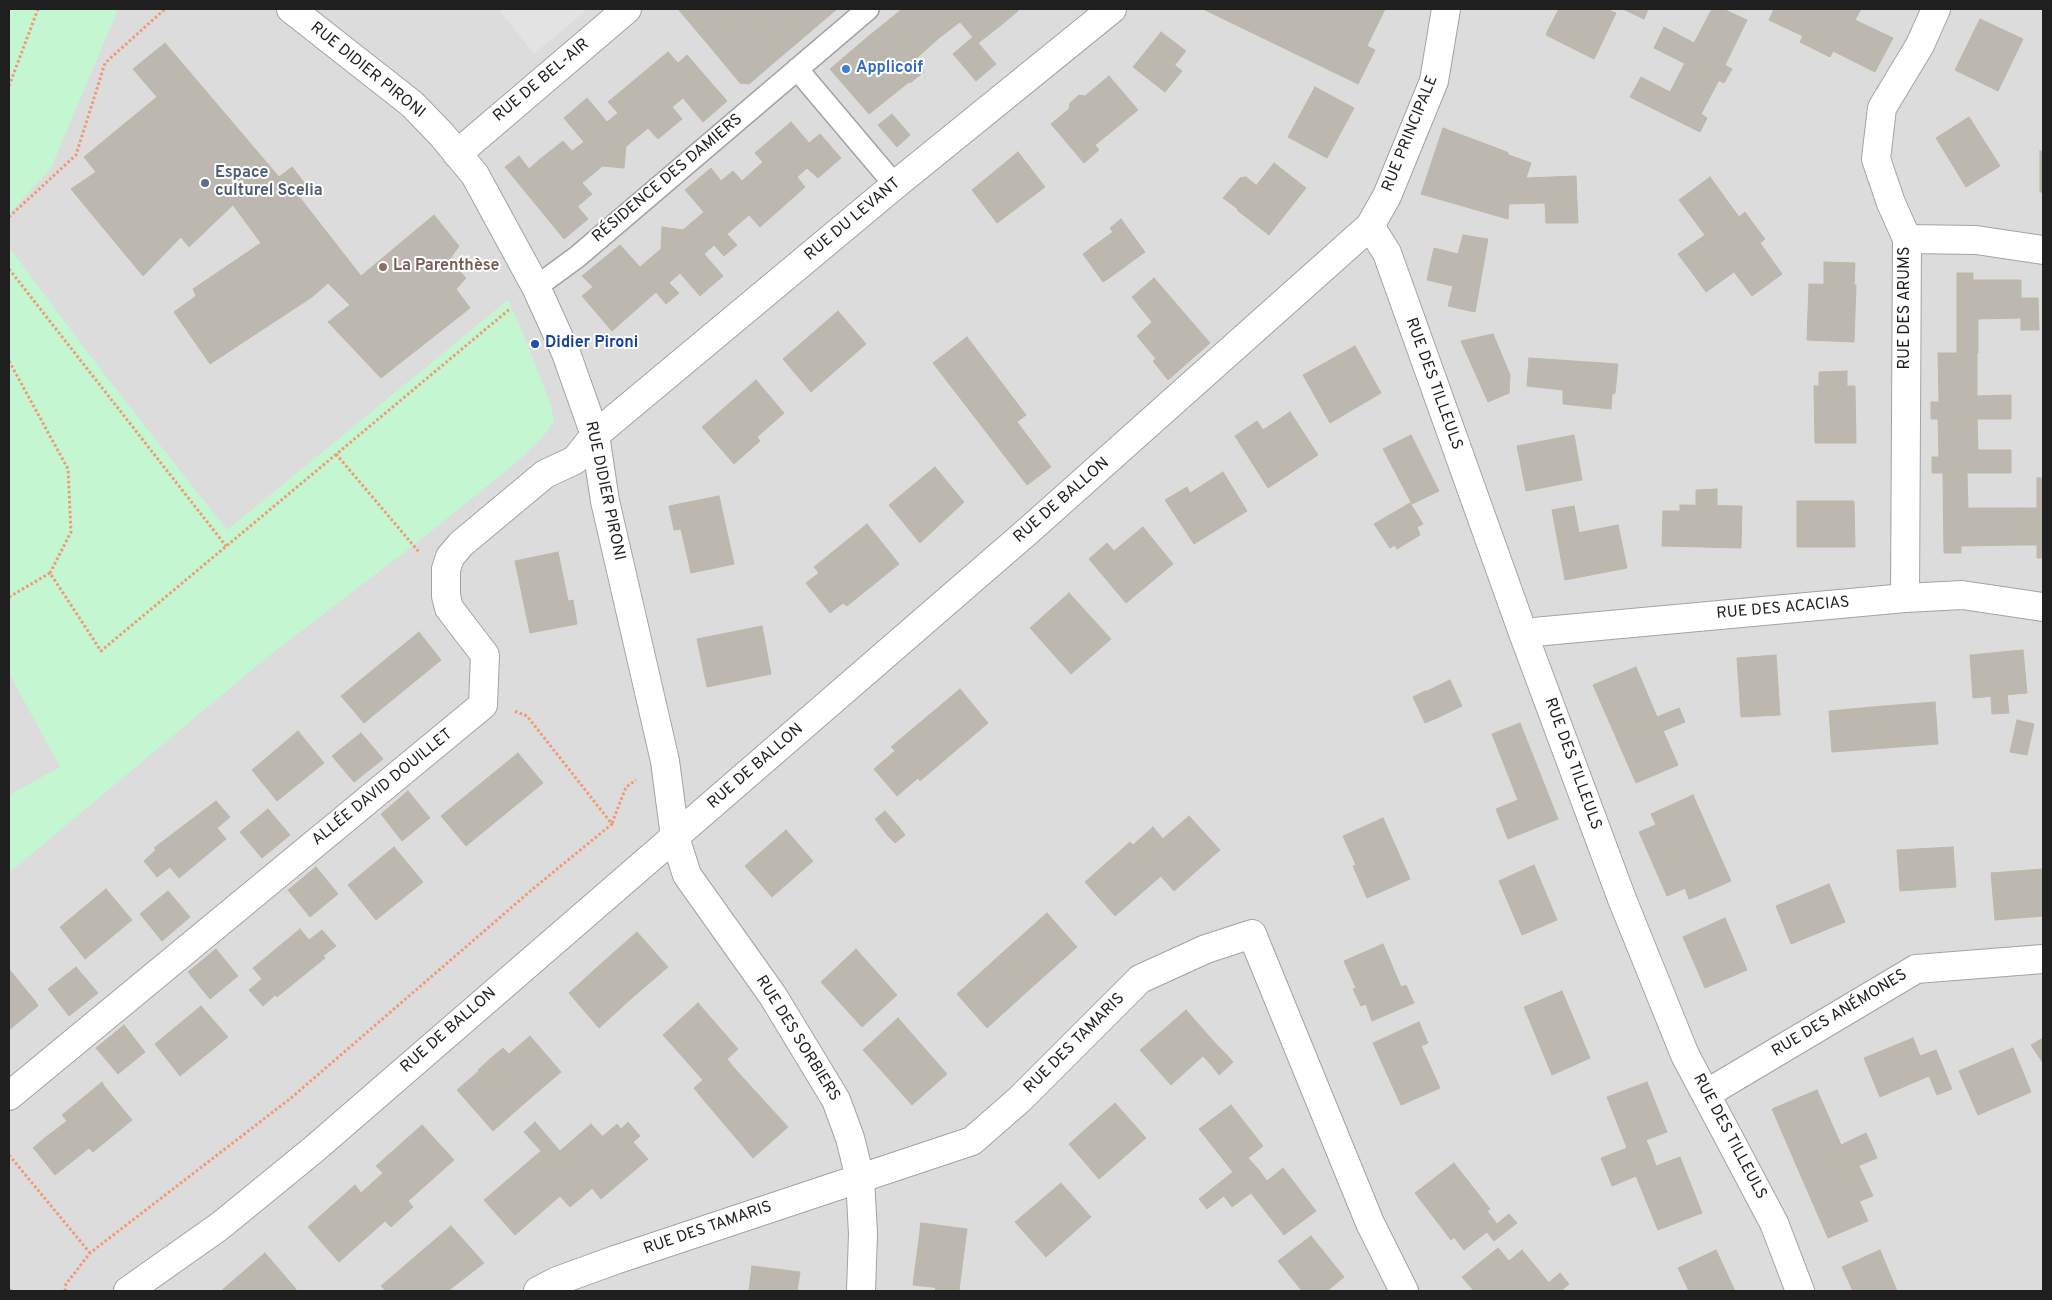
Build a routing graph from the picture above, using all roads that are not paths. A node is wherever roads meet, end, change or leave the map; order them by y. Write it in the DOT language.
graph roads {
  1 [pos="291,9"];
  2 [pos="627,9"];
  3 [pos="868,9"];
  4 [pos="1112,9"];
  5 [pos="1446,9"];
  6 [pos="1936,9"];
  7 [pos="797,69"];
  8 [pos="457,154"];
  9 [pos="895,185"];
  10 [pos="1370,226"];
  11 [pos="1907,239"];
  12 [pos="2043,250"];
  13 [pos="536,286"];
  14 [pos="595,434"];
  15 [pos="1905,598"];
  16 [pos="2043,607"];
  17 [pos="1523,633"];
  18 [pos="675,837"];
  19 [pos="2043,959"];
  20 [pos="1706,1094"];
  21 [pos="9,1096"];
  22 [pos="860,1178"];
  23 [pos="128,1291"];
  24 [pos="538,1291"];
  25 [pos="861,1291"];
  26 [pos="1404,1291"];
  27 [pos="1800,1291"];
  1 -- 8 [label="street, RUE DIDIER PIRONI"];
  2 -- 8 [label="street, RUE DE BEL-AIR"];
  3 -- 7 [label="street, RÉSIDENCE DES DAMIERS"];
  4 -- 9 [label="street, RUE DU LEVANT"];
  5 -- 10 [label="street, RUE PRINCIPALE"];
  6 -- 11 [label="street, RUE DES ARUMS"];
  7 -- 9 [label="street"];
  7 -- 13 [label="street, RÉSIDENCE DES DAMIERS"];
  8 -- 13 [label="street, RUE DIDIER PIRONI"];
  9 -- 14 [label="street, RUE DU LEVANT"];
  10 -- 17 [label="street, RUE DES TILLEULS"];
  10 -- 18 [label="street, RUE DE BALLON"];
  11 -- 12 [label="street"];
  11 -- 15 [label="street, RUE DES ARUMS"];
  13 -- 14 [label="street, RUE DIDIER PIRONI"];
  14 -- 18 [label="street, RUE DIDIER PIRONI"];
  14 -- 21 [label="street, ALLÉE DAVID DOUILLET"];
  15 -- 16 [label="street, RUE DES ACACIAS"];
  15 -- 17 [label="street, RUE DES ACACIAS"];
  17 -- 20 [label="street, RUE DES TILLEULS"];
  18 -- 22 [label="street, RUE DES SORBIERS"];
  18 -- 23 [label="street, RUE DE BALLON"];
  19 -- 20 [label="street, RUE DES ANÉMONES"];
  20 -- 27 [label="street, RUE DES TILLEULS"];
  22 -- 24 [label="street, RUE DES TAMARIS"];
  22 -- 25 [label="street, RUE DES SORBIERS"];
  22 -- 26 [label="street, RUE DES TAMARIS"];
}
